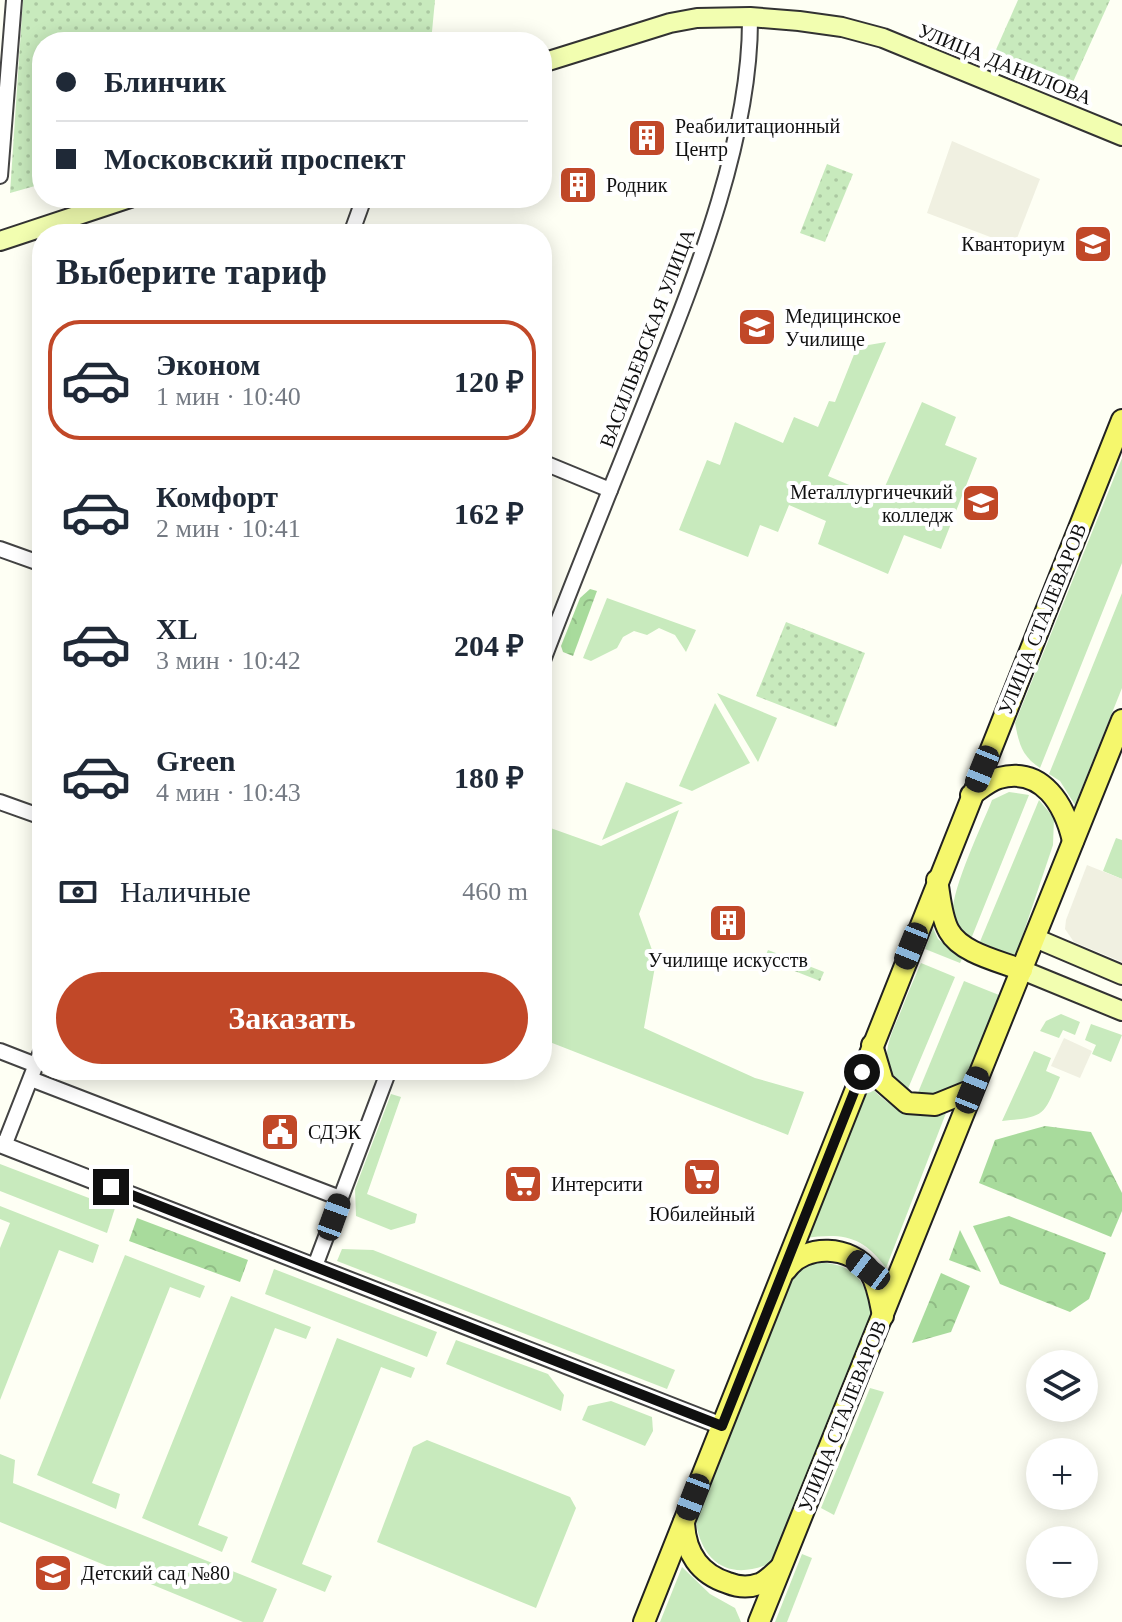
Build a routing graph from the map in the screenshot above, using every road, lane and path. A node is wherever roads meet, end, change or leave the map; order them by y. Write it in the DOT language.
graph roads {
  1 [pos="14,0"];
  2 [pos="750,17"];
  3 [pos="552,60"];
  4 [pos="1122,136"];
  5 [pos="0,176"];
  6 [pos="100,208"];
  7 [pos="51,224"];
  8 [pos="32,230"];
  9 [pos="0,241"];
  10 [pos="1122,420"];
  11 [pos="552,466"];
  12 [pos="610,490"];
  13 [pos="0,549"];
  14 [pos="32,560"];
  15 [pos="552,638"];
  16 [pos="1122,720"];
  17 [pos="971,795"];
  18 [pos="0,802"];
  19 [pos="32,813"];
  20 [pos="1073,841"];
  21 [pos="937,880"];
  22 [pos="1035,938"];
  23 [pos="1022,970"];
  24 [pos="1122,975"];
  25 [pos="1122,1011"];
  26 [pos="872,1045"];
  27 [pos="0,1051"];
  28 [pos="32,1071"];
  29 [pos="32,1074"];
  30 [pos="52,1080"];
  31 [pos="385,1080"];
  32 [pos="972,1090"];
  33 [pos="2,1145"];
  34 [pos="340,1198"];
  35 [pos="315,1266"];
  36 [pos="780,1277"];
  37 [pos="883,1316"];
  38 [pos="722,1426"];
  39 [pos="684,1522"];
  40 [pos="780,1568"];
  41 [pos="644,1622"];
  42 [pos="759,1622"];
  1 -- 5 [label="street"];
  2 -- 3 [label="main road, УЛИЦА ДАНИЛОВА"];
  2 -- 4 [label="main road, УЛИЦА ДАНИЛОВА"];
  2 -- 12 [label="street, ВАСИЛЬЕВСКАЯ УЛИЦА"];
  6 -- 7 [label="main road"];
  8 -- 9 [label="main road"];
  10 -- 17 [label="main road, УЛИЦА СТАЛЕВАРОВ"];
  11 -- 12 [label="street"];
  12 -- 15 [label="street, ВАСИЛЬЕВСКАЯ УЛИЦА"];
  13 -- 14 [label="street"];
  16 -- 20 [label="main road, УЛИЦА СТАЛЕВАРОВ"];
  17 -- 20 [label="main road"];
  17 -- 21 [label="main road, УЛИЦА СТАЛЕВАРОВ"];
  18 -- 19 [label="street"];
  20 -- 22 [label="main road, УЛИЦА СТАЛЕВАРОВ"];
  21 -- 23 [label="main road"];
  21 -- 26 [label="main road, УЛИЦА СТАЛЕВАРОВ"];
  22 -- 23 [label="main road, УЛИЦА СТАЛЕВАРОВ"];
  22 -- 24 [label="main road"];
  23 -- 25 [label="main road"];
  23 -- 32 [label="main road, УЛИЦА СТАЛЕВАРОВ"];
  26 -- 32 [label="main road"];
  26 -- 36 [label="main road, УЛИЦА СТАЛЕВАРОВ"];
  27 -- 28 [label="street"];
  29 -- 33 [label="street"];
  30 -- 34 [label="street"];
  31 -- 34 [label="street"];
  32 -- 37 [label="main road, УЛИЦА СТАЛЕВАРОВ"];
  33 -- 35 [label="street"];
  34 -- 35 [label="street"];
  35 -- 38 [label="street"];
  36 -- 37 [label="main road"];
  36 -- 38 [label="main road, УЛИЦА СТАЛЕВАРОВ"];
  37 -- 40 [label="main road, УЛИЦА СТАЛЕВАРОВ"];
  38 -- 39 [label="main road, УЛИЦА СТАЛЕВАРОВ"];
  39 -- 40 [label="main road"];
  39 -- 41 [label="main road, УЛИЦА СТАЛЕВАРОВ"];
  40 -- 42 [label="main road, УЛИЦА СТАЛЕВАРОВ"];
}
